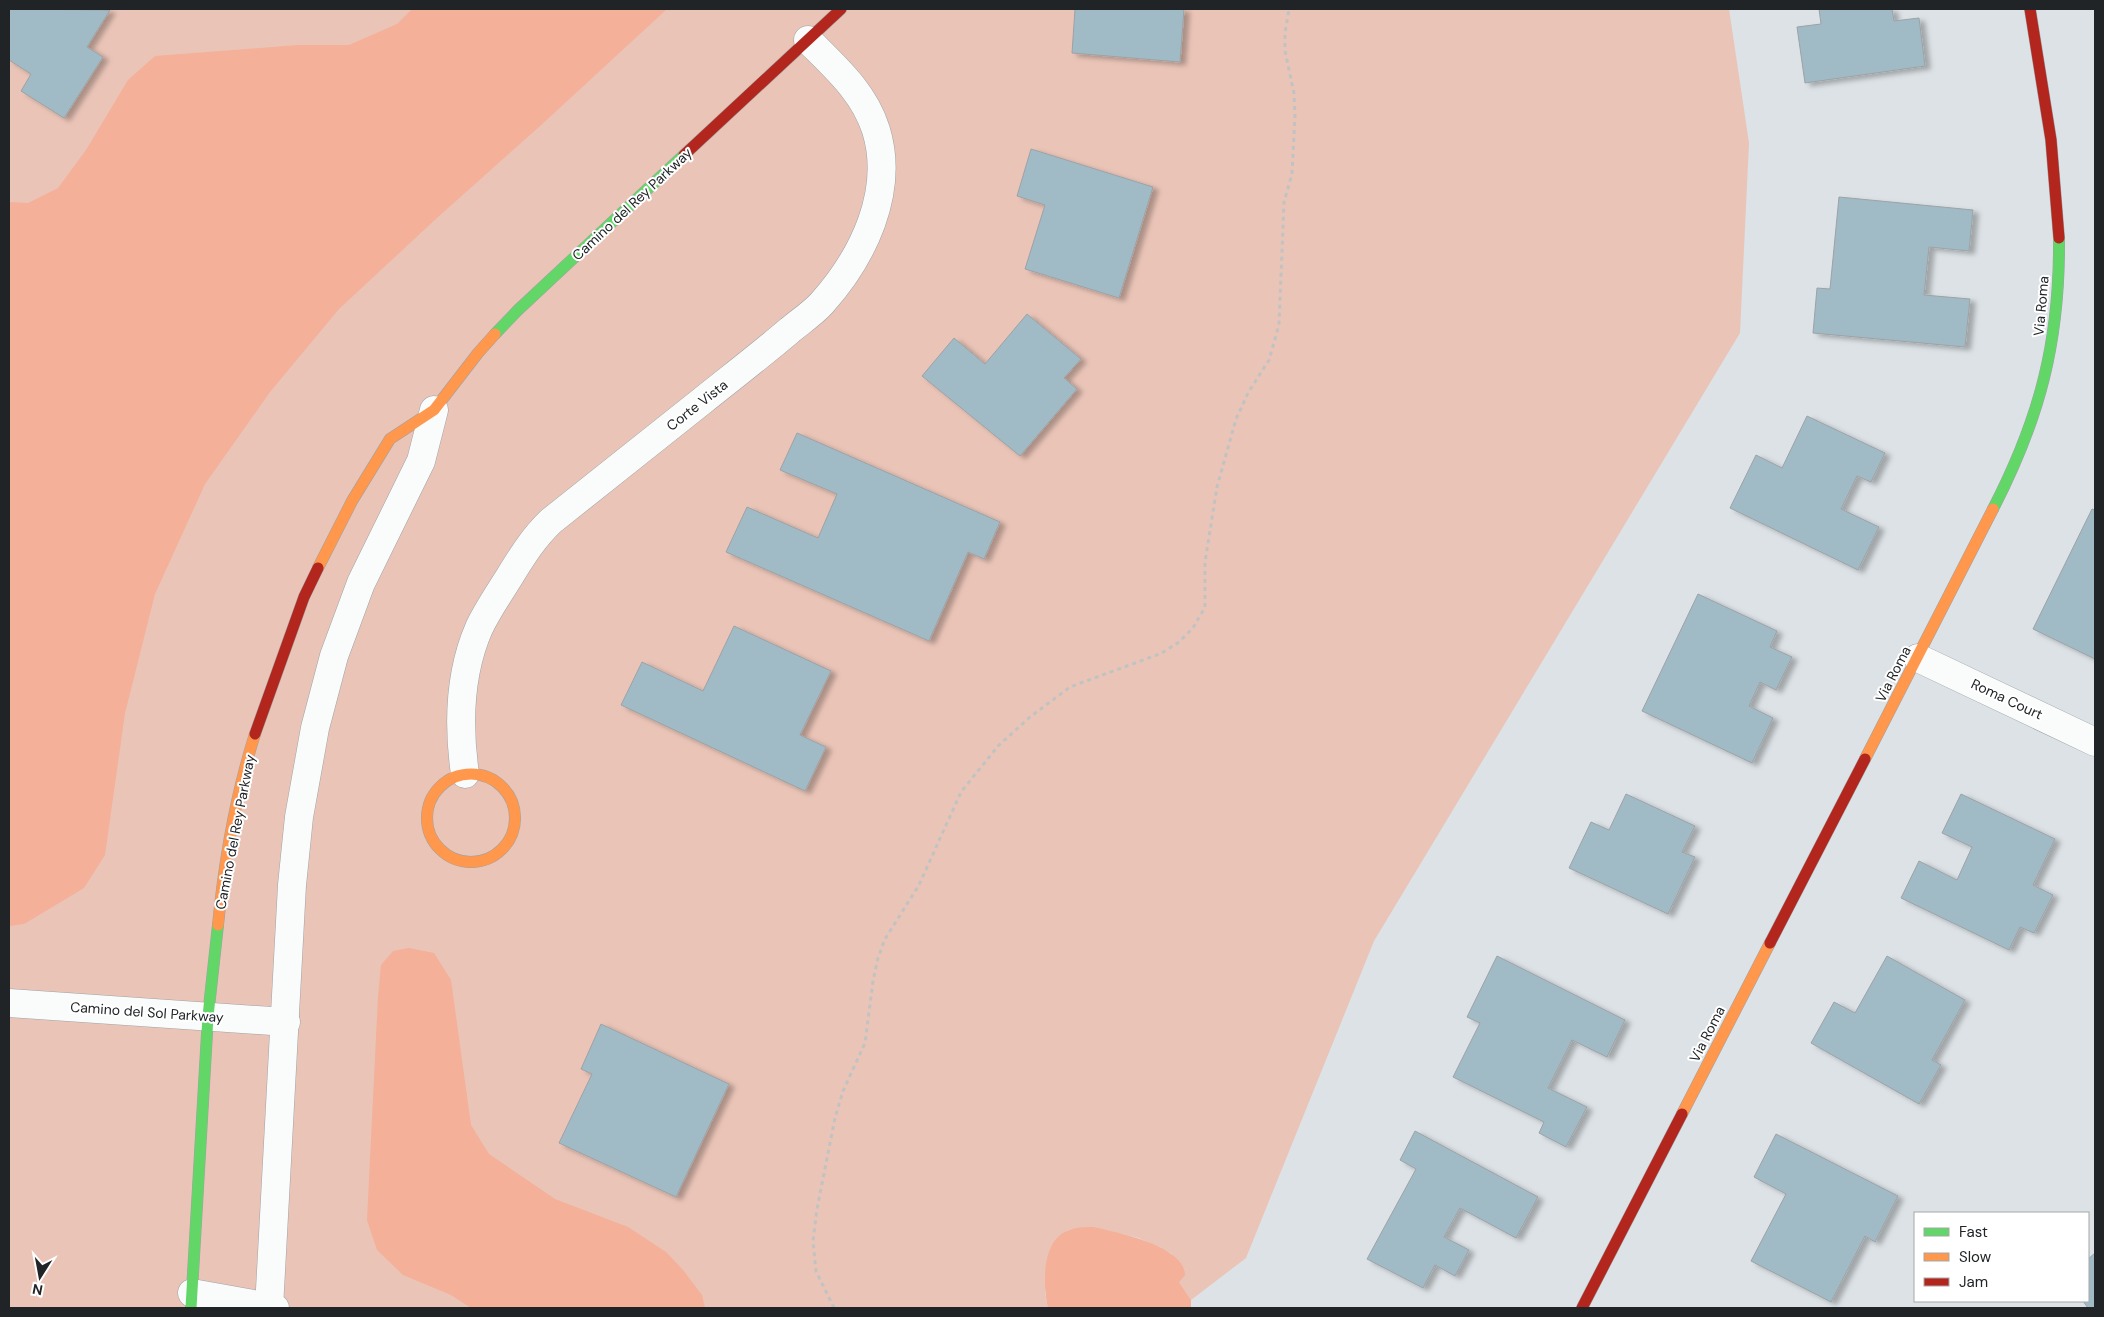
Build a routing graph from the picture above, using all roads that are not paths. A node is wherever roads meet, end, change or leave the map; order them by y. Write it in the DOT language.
graph roads {
  1 [pos="841,9"];
  2 [pos="2030,9"];
  3 [pos="808,40"];
  4 [pos="434,410"];
  5 [pos="1918,658"];
  6 [pos="2095,742"];
  7 [pos="465,774"];
  8 [pos="9,1003"];
  9 [pos="208,1016"];
  10 [pos="286,1022"];
  11 [pos="192,1301"];
  12 [pos="271,1308"];
  13 [pos="1582,1308"];
  1 -- 3 [label="street, Camino del Rey Parkway"];
  2 -- 5 [label="street, Via Roma"];
  3 -- 4 [label="street, Camino del Rey Parkway"];
  3 -- 7 [label="street, Corte Vista"];
  4 -- 9 [label="street, Camino del Rey Parkway"];
  4 -- 10 [label="street, Camino del Rey Parkway"];
  5 -- 6 [label="street, Roma Court"];
  5 -- 13 [label="street, Via Roma"];
  7 -- 7 [label="street"];
  8 -- 9 [label="street, Camino del Sol Parkway"];
  9 -- 10 [label="street, Camino del Sol Parkway"];
  9 -- 11 [label="street, Camino del Rey Parkway"];
  10 -- 12 [label="street, Camino del Rey Parkway"];
  11 -- 12 [label="street"];
}
